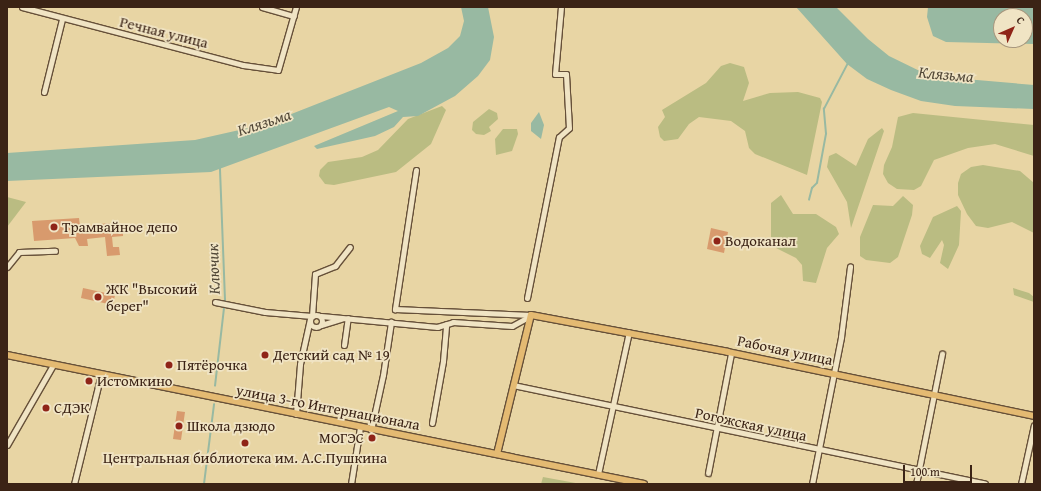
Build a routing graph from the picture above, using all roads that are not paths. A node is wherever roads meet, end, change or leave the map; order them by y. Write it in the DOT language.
graph roads {
  1 [pos="22,7"];
  2 [pos="262,7"];
  3 [pos="296,7"];
  4 [pos="561,7"];
  5 [pos="294,16"];
  6 [pos="62,18"];
  7 [pos="44,92"];
  8 [pos="416,170"];
  9 [pos="350,248"];
  10 [pos="55,251"];
  11 [pos="7,267"];
  12 [pos="850,267"];
  13 [pos="528,298"];
  14 [pos="215,302"];
  15 [pos="531,315"];
  16 [pos="321,316"];
  17 [pos="311,318"];
  18 [pos="346,318"];
  19 [pos="391,322"];
  20 [pos="446,324"];
  21 [pos="321,325"];
  22 [pos="314,326"];
  23 [pos="306,331"];
  24 [pos="629,332"];
  25 [pos="344,345"];
  26 [pos="731,353"];
  27 [pos="942,354"];
  28 [pos="7,355"];
  29 [pos="53,365"];
  30 [pos="832,373"];
  31 [pos="101,374"];
  32 [pos="513,385"];
  33 [pos="935,395"];
  34 [pos="612,407"];
  35 [pos="296,414"];
  36 [pos="1034,416"];
  37 [pos="432,423"];
  38 [pos="1034,425"];
  39 [pos="360,427"];
  40 [pos="717,429"];
  41 [pos="371,430"];
  42 [pos="7,445"];
  43 [pos="818,450"];
  44 [pos="497,454"];
  45 [pos="919,472"];
  46 [pos="708,473"];
  47 [pos="598,474"];
  48 [pos="74,484"];
  49 [pos="351,484"];
  50 [pos="644,484"];
  51 [pos="812,484"];
  52 [pos="916,484"];
  53 [pos="985,484"];
  54 [pos="1021,484"];
  1 -- 6 [label="street, Речная улица"];
  2 -- 5 [label="street"];
  3 -- 5 [label="street"];
  4 -- 13 [label="street"];
  5 -- 6 [label="street, Речная улица"];
  6 -- 7 [label="street"];
  8 -- 15 [label="street"];
  9 -- 17 [label="street"];
  10 -- 11 [label="street"];
  12 -- 30 [label="street"];
  14 -- 17 [label="street"];
  15 -- 20 [label="street"];
  15 -- 24 [label="main road, Рабочая улица"];
  15 -- 32 [label="main road"];
  16 -- 17 [label="street"];
  16 -- 18 [label="street"];
  16 -- 21 [label="street"];
  17 -- 22 [label="street"];
  17 -- 23 [label="street"];
  18 -- 19 [label="street"];
  18 -- 21 [label="street"];
  18 -- 25 [label="street"];
  19 -- 20 [label="street"];
  19 -- 41 [label="street"];
  20 -- 37 [label="street"];
  21 -- 22 [label="street"];
  22 -- 23 [label="street"];
  23 -- 35 [label="street"];
  24 -- 26 [label="main road, Рабочая улица"];
  24 -- 34 [label="street"];
  26 -- 30 [label="main road, Рабочая улица"];
  26 -- 40 [label="street"];
  27 -- 33 [label="street"];
  28 -- 29 [label="main road, улица 3-го Интернационала"];
  29 -- 31 [label="main road, улица 3-го Интернационала"];
  29 -- 42 [label="street"];
  30 -- 33 [label="main road, Рабочая улица"];
  30 -- 43 [label="street"];
  31 -- 35 [label="main road, улица 3-го Интернационала"];
  31 -- 48 [label="street"];
  32 -- 34 [label="street, Рогожская улица"];
  32 -- 44 [label="main road"];
  33 -- 36 [label="main road, Рабочая улица"];
  33 -- 45 [label="street"];
  34 -- 40 [label="street, Рогожская улица"];
  34 -- 47 [label="street"];
  35 -- 39 [label="main road, улица 3-го Интернационала"];
  38 -- 54 [label="street"];
  39 -- 41 [label="main road, улица 3-го Интернационала"];
  39 -- 49 [label="street"];
  40 -- 43 [label="street, Рогожская улица"];
  40 -- 46 [label="street"];
  41 -- 44 [label="main road, улица 3-го Интернационала"];
  43 -- 45 [label="street, Рогожская улица"];
  43 -- 51 [label="street"];
  44 -- 47 [label="main road, улица 3-го Интернационала"];
  45 -- 52 [label="street"];
  45 -- 53 [label="street, Рогожская улица"];
  47 -- 50 [label="main road, улица 3-го Интернационала"];
}
